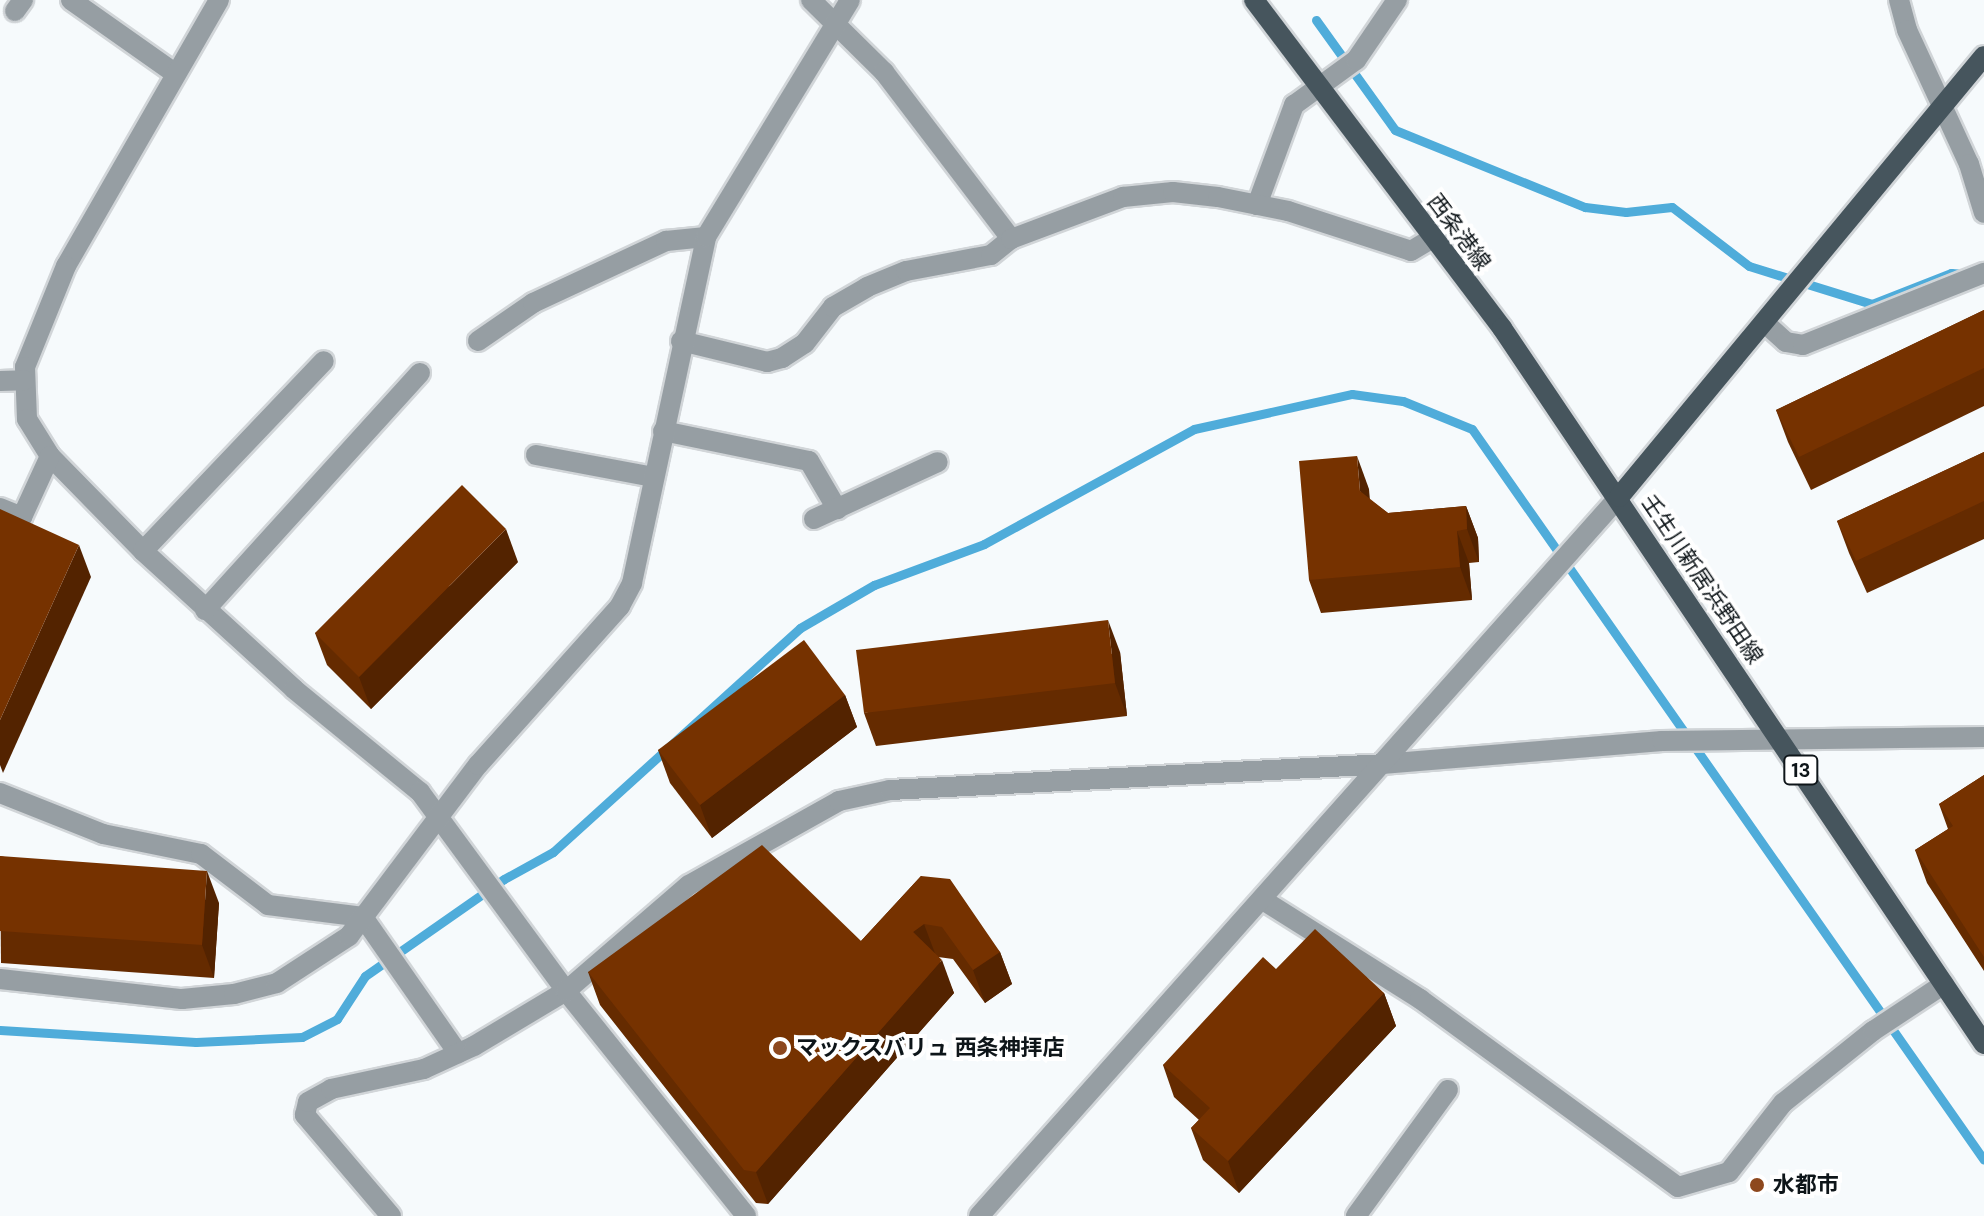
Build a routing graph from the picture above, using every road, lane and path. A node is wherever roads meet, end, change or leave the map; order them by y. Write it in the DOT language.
graph roads {
  1 [pos="71,0"];
  2 [pos="219,0"];
  3 [pos="811,0"];
  4 [pos="850,0"];
  5 [pos="1254,0"];
  6 [pos="1397,0"];
  7 [pos="1899,0"];
  8 [pos="836,23"];
  9 [pos="1984,56"];
  10 [pos="176,74"];
  11 [pos="1319,87"];
  12 [pos="1942,108"];
  13 [pos="1977,164"];
  14 [pos="1257,205"];
  15 [pos="1984,213"];
  16 [pos="706,237"];
  17 [pos="1433,238"];
  18 [pos="1011,239"];
  19 [pos="1984,273"];
  20 [pos="1766,324"];
  21 [pos="478,341"];
  22 [pos="681,341"];
  23 [pos="324,361"];
  24 [pos="420,373"];
  25 [pos="24,380"];
  26 [pos="0,381"];
  27 [pos="663,431"];
  28 [pos="536,455"];
  29 [pos="50,456"];
  30 [pos="938,462"];
  31 [pos="654,477"];
  32 [pos="1619,497"];
  33 [pos="0,508"];
  34 [pos="837,509"];
  35 [pos="814,519"];
  36 [pos="143,551"];
  37 [pos="205,610"];
  38 [pos="1779,737"];
  39 [pos="1984,737"];
  40 [pos="1382,764"];
  41 [pos="0,793"];
  42 [pos="440,815"];
  43 [pos="1263,900"];
  44 [pos="363,917"];
  45 [pos="0,979"];
  46 [pos="1944,984"];
  47 [pos="566,991"];
  48 [pos="1984,1044"];
  49 [pos="458,1053"];
  50 [pos="1448,1090"];
  51 [pos="391,1216"];
  52 [pos="746,1216"];
  53 [pos="979,1216"];
  54 [pos="1356,1216"];
  1 -- 10 [label="street"];
  2 -- 10 [label="street"];
  3 -- 8 [label="street"];
  4 -- 8 [label="street"];
  5 -- 11 [label="main road, 西条港線"];
  6 -- 11 [label="street"];
  7 -- 12 [label="street"];
  8 -- 16 [label="street"];
  8 -- 18 [label="street"];
  9 -- 12 [label="main road, 壬生川新居浜野田線"];
  10 -- 25 [label="street"];
  11 -- 14 [label="street"];
  11 -- 17 [label="main road, 西条港線"];
  12 -- 13 [label="street"];
  12 -- 20 [label="main road, 壬生川新居浜野田線"];
  13 -- 15 [label="street"];
  14 -- 17 [label="street"];
  14 -- 18 [label="street"];
  16 -- 21 [label="street"];
  16 -- 22 [label="street"];
  17 -- 32 [label="main road, 西条港線"];
  18 -- 22 [label="street"];
  19 -- 20 [label="street"];
  20 -- 32 [label="main road, 壬生川新居浜野田線"];
  22 -- 27 [label="street"];
  23 -- 36 [label="street"];
  24 -- 37 [label="street"];
  25 -- 26 [label="street"];
  25 -- 29 [label="street"];
  27 -- 31 [label="street"];
  27 -- 34 [label="street"];
  28 -- 31 [label="street"];
  29 -- 33 [label="street"];
  29 -- 36 [label="street"];
  30 -- 34 [label="street"];
  31 -- 42 [label="street"];
  32 -- 38 [label="main road, 壬生川新居浜野田線 / 13"];
  32 -- 40 [label="street"];
  34 -- 35 [label="street"];
  36 -- 37 [label="street"];
  37 -- 42 [label="street"];
  38 -- 39 [label="street"];
  38 -- 40 [label="street"];
  38 -- 46 [label="main road, 壬生川新居浜野田線 / 13"];
  40 -- 43 [label="street"];
  40 -- 47 [label="street"];
  41 -- 44 [label="street"];
  42 -- 44 [label="street"];
  42 -- 47 [label="street"];
  43 -- 46 [label="street"];
  43 -- 53 [label="street"];
  44 -- 45 [label="street"];
  44 -- 49 [label="street"];
  46 -- 48 [label="main road, 壬生川新居浜野田線 / 13"];
  47 -- 49 [label="street"];
  47 -- 52 [label="street"];
  49 -- 51 [label="street"];
  50 -- 54 [label="street"];
}
